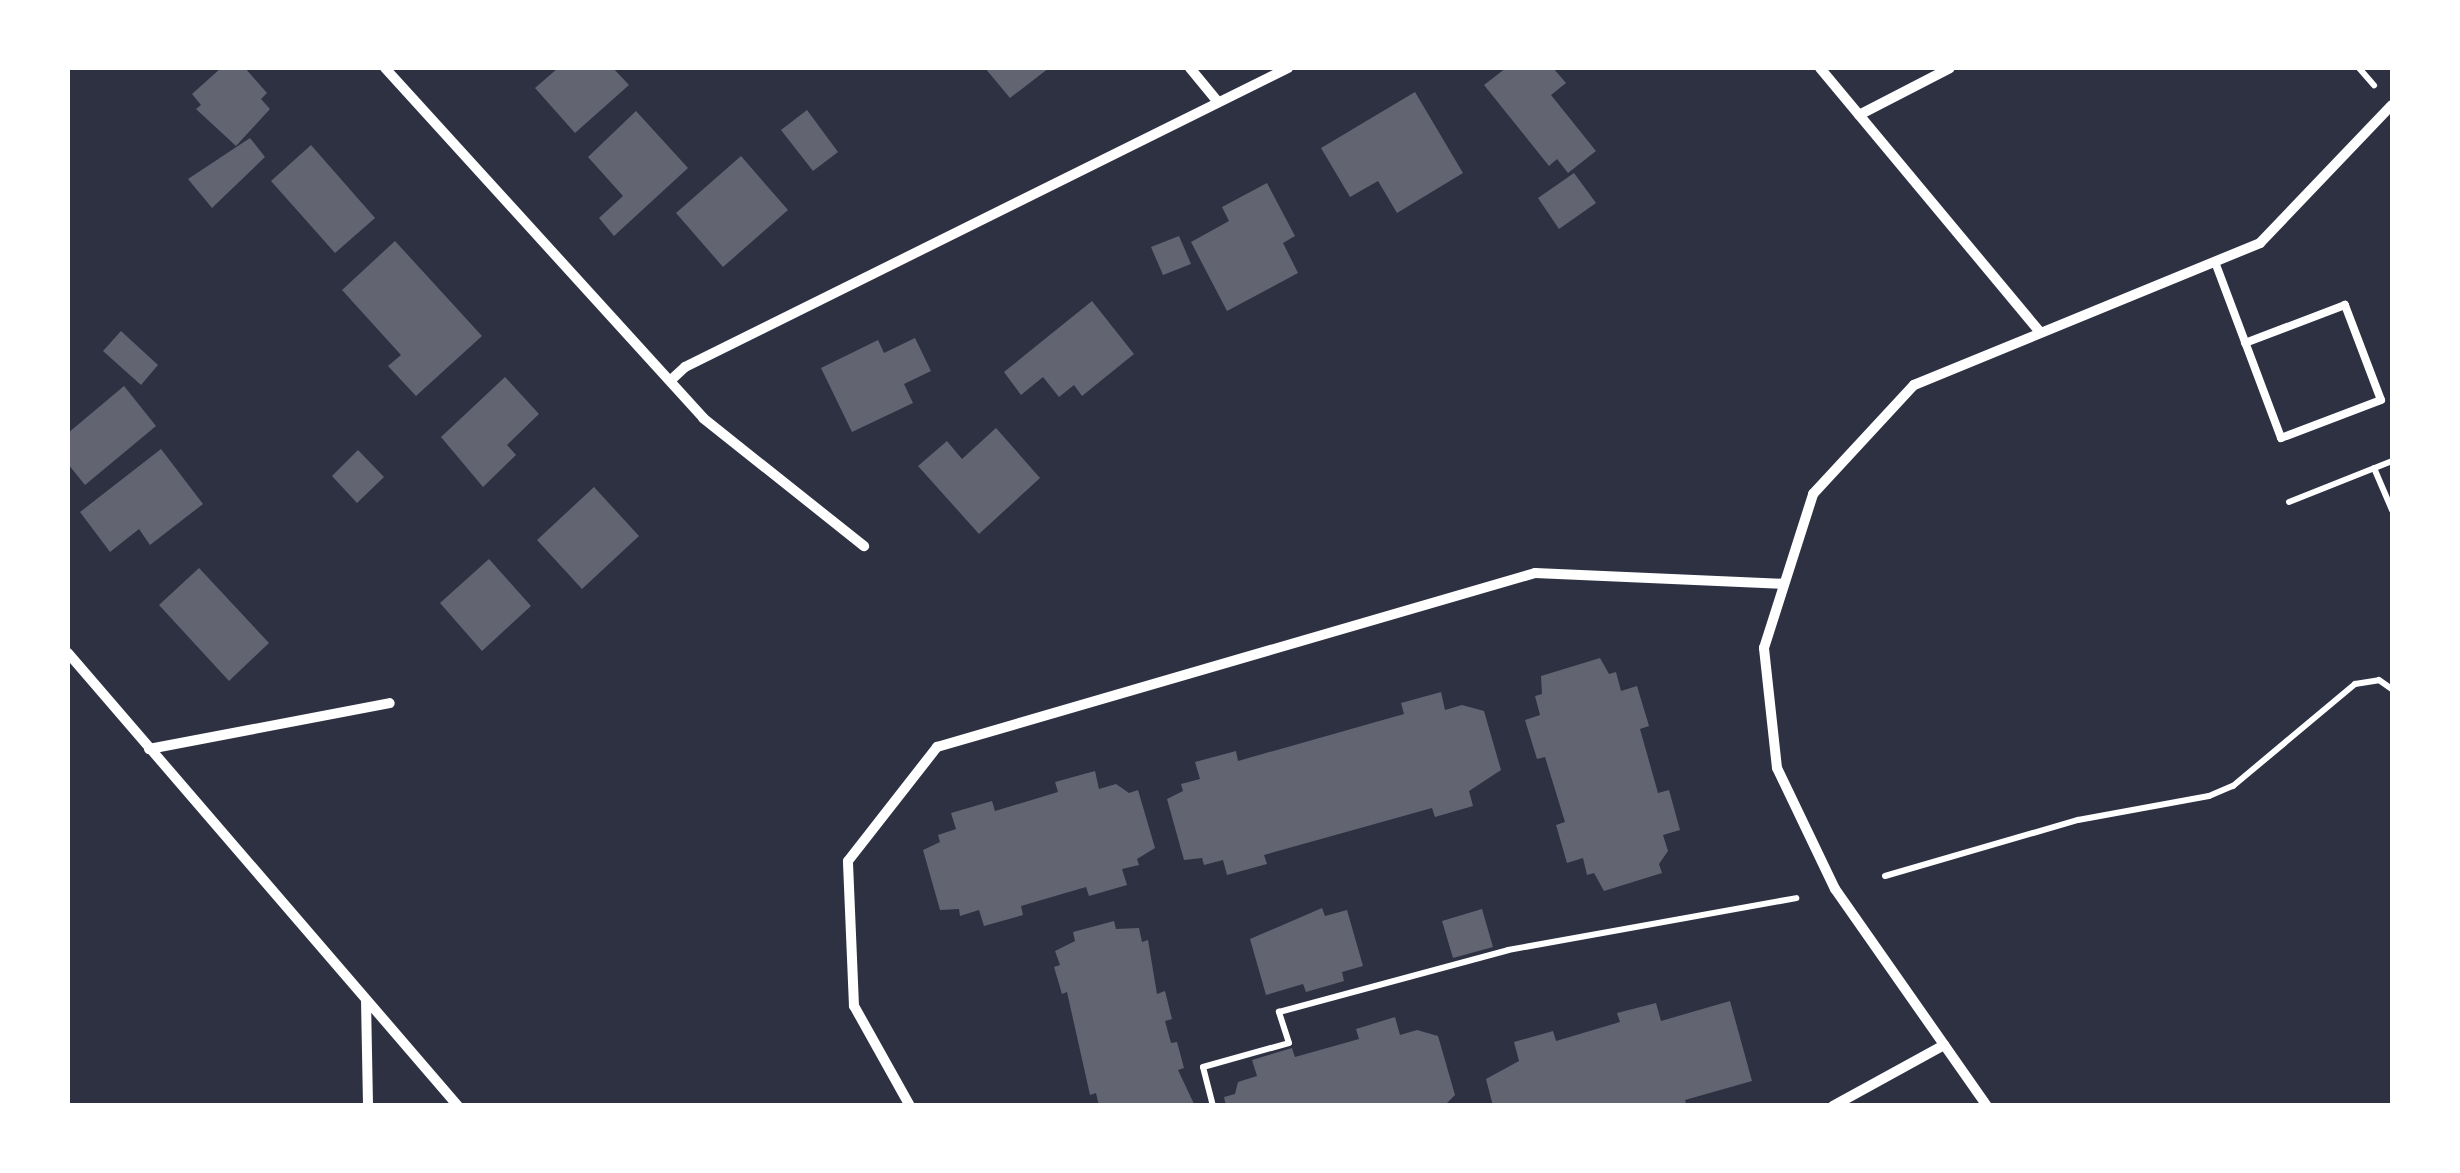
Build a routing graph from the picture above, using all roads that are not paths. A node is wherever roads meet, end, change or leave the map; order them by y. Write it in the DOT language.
graph roads {
  1 [pos="385,68"];
  2 [pos="1190,68"];
  3 [pos="1288,68"];
  4 [pos="1820,68"];
  5 [pos="1950,68"];
  6 [pos="1218,102"];
  7 [pos="2392,104"];
  8 [pos="1859,115"];
  9 [pos="2215,262"];
  10 [pos="2039,331"];
  11 [pos="2246,343"];
  12 [pos="671,380"];
  13 [pos="864,546"];
  14 [pos="1784,584"];
  15 [pos="68,653"];
  16 [pos="390,703"];
  17 [pos="149,749"];
  18 [pos="366,999"];
  19 [pos="1944,1044"];
  20 [pos="368,1106"];
  21 [pos="458,1106"];
  22 [pos="910,1106"];
  23 [pos="1833,1106"];
  24 [pos="1987,1106"];
  1 -- 12 [label="street"];
  2 -- 6 [label="street"];
  3 -- 6 [label="street"];
  4 -- 8 [label="street"];
  5 -- 8 [label="street"];
  6 -- 12 [label="street"];
  7 -- 9 [label="street"];
  8 -- 10 [label="street"];
  9 -- 10 [label="street"];
  9 -- 11 [label="lane"];
  10 -- 14 [label="street"];
  11 -- 11 [label="lane"];
  12 -- 13 [label="street"];
  14 -- 19 [label="street"];
  14 -- 22 [label="street"];
  15 -- 17 [label="street"];
  16 -- 17 [label="street"];
  17 -- 18 [label="street"];
  18 -- 20 [label="street"];
  18 -- 21 [label="street"];
  19 -- 23 [label="street"];
  19 -- 24 [label="street"];
}
